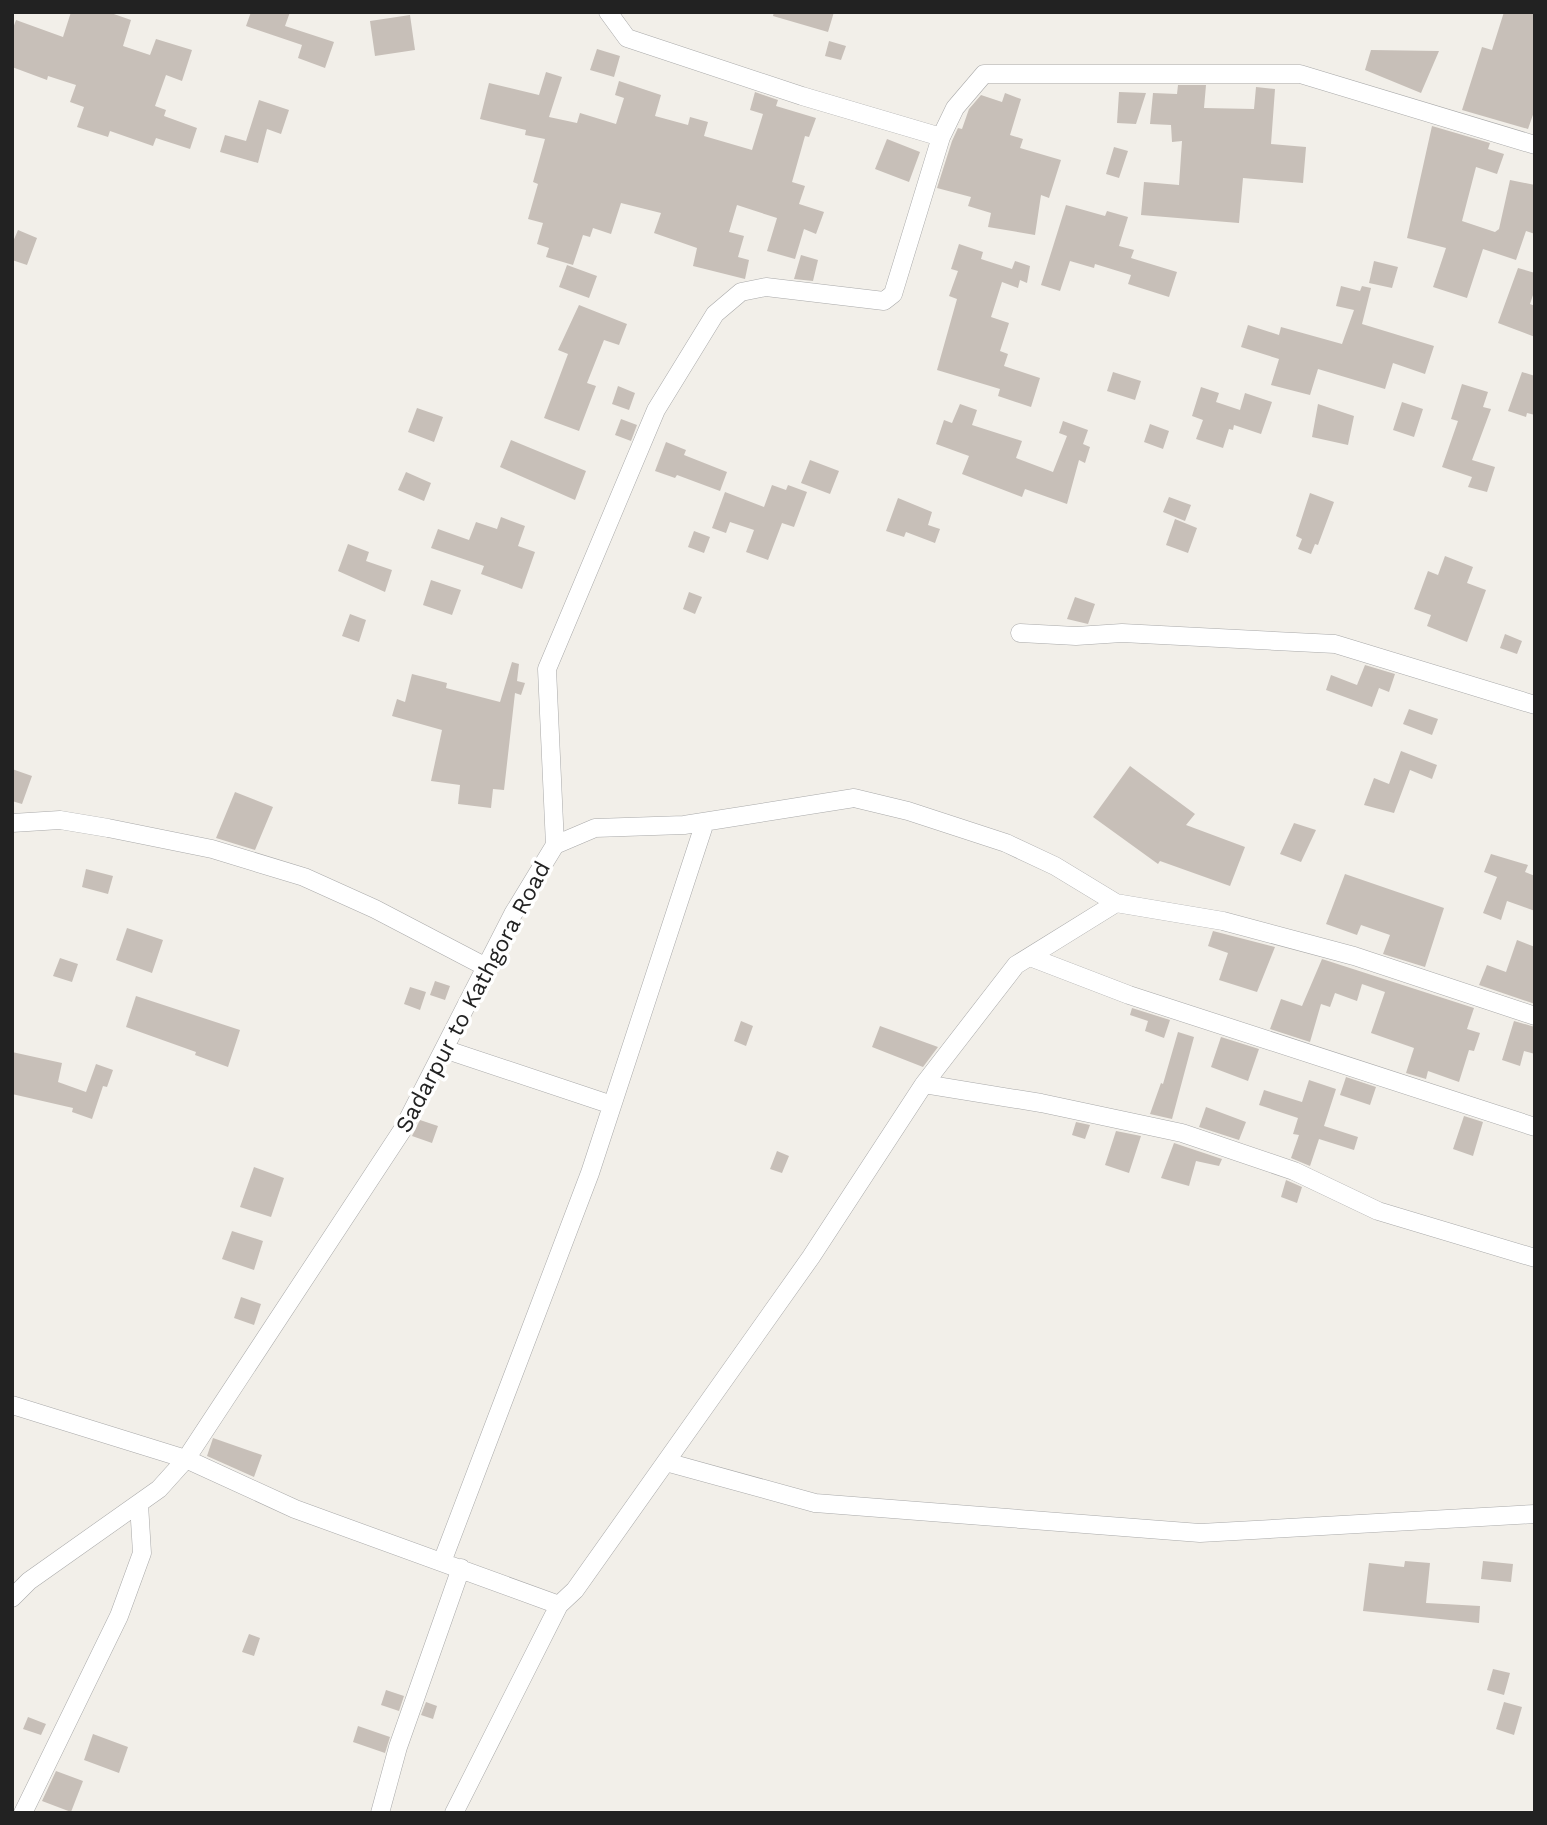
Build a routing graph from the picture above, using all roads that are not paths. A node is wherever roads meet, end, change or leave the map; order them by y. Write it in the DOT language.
graph roads {
  1 [pos="608,12"];
  2 [pos="941,137"];
  3 [pos="1535,145"];
  4 [pos="1020,633"];
  5 [pos="1535,705"];
  6 [pos="705,822"];
  7 [pos="12,823"];
  8 [pos="555,845"];
  9 [pos="1116,904"];
  10 [pos="1030,957"];
  11 [pos="486,967"];
  12 [pos="1535,1016"];
  13 [pos="444,1049"];
  14 [pos="924,1084"];
  15 [pos="612,1105"];
  16 [pos="1535,1127"];
  17 [pos="1535,1258"];
  18 [pos="12,1405"];
  19 [pos="186,1459"];
  20 [pos="666,1462"];
  21 [pos="139,1504"];
  22 [pos="1535,1514"];
  23 [pos="442,1562"];
  24 [pos="461,1569"];
  25 [pos="12,1598"];
  26 [pos="559,1605"];
  27 [pos="23,1813"];
  28 [pos="380,1813"];
  29 [pos="454,1813"];
  1 -- 2 [label="street"];
  2 -- 3 [label="street, Sadarpur to Kathgora Road"];
  2 -- 8 [label="street, Sadarpur to Kathgora Road"];
  4 -- 5 [label="street"];
  6 -- 8 [label="street"];
  6 -- 9 [label="street"];
  6 -- 15 [label="street"];
  7 -- 11 [label="street"];
  8 -- 11 [label="street, Sadarpur to Kathgora Road"];
  9 -- 10 [label="street"];
  9 -- 12 [label="street"];
  10 -- 14 [label="street"];
  10 -- 16 [label="street"];
  11 -- 13 [label="street, Sadarpur to Kathgora Road"];
  13 -- 15 [label="street"];
  13 -- 19 [label="street, Sadarpur to Kathgora Road"];
  14 -- 17 [label="street"];
  14 -- 20 [label="street"];
  15 -- 23 [label="street"];
  18 -- 19 [label="street"];
  19 -- 21 [label="street, Sadarpur to Kathgora Road"];
  19 -- 23 [label="street"];
  20 -- 22 [label="street"];
  20 -- 26 [label="street"];
  21 -- 25 [label="street, Sadarpur to Kathgora Road"];
  21 -- 27 [label="street"];
  23 -- 24 [label="street"];
  24 -- 26 [label="street"];
  24 -- 28 [label="street"];
  26 -- 29 [label="street"];
}
